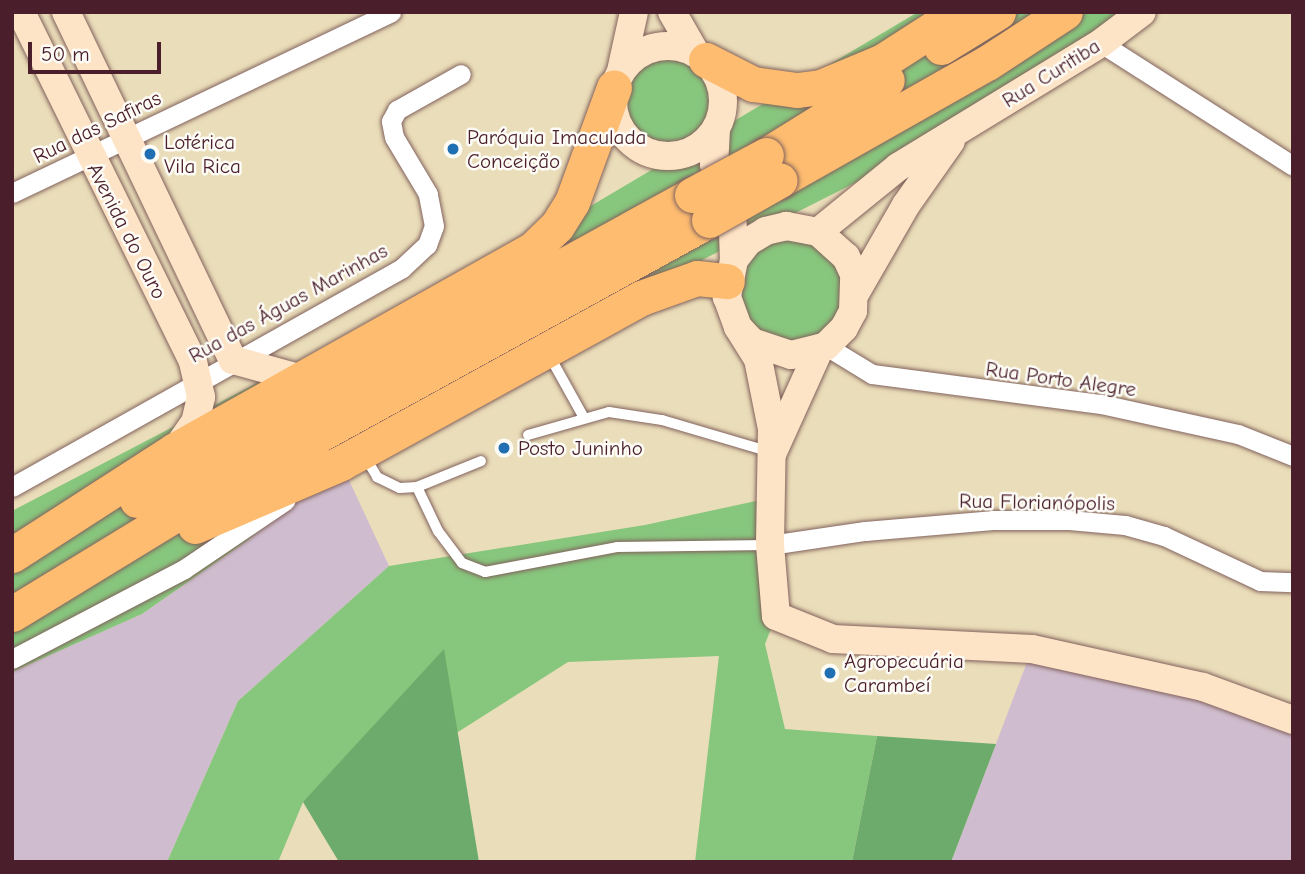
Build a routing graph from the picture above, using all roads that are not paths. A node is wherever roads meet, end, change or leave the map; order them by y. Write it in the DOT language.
graph roads {
  1 [pos="20,12"];
  2 [pos="66,12"];
  3 [pos="391,12"];
  4 [pos="634,12"];
  5 [pos="672,12"];
  6 [pos="959,12"];
  7 [pos="998,12"];
  8 [pos="1065,12"];
  9 [pos="1142,12"];
  10 [pos="1101,43"];
  11 [pos="701,56"];
  12 [pos="461,74"];
  13 [pos="618,79"];
  14 [pos="716,128"];
  15 [pos="958,131"];
  16 [pos="128,138"];
  17 [pos="89,156"];
  18 [pos="661,156"];
  19 [pos="714,165"];
  20 [pos="1293,166"];
  21 [pos="773,167"];
  22 [pos="12,193"];
  23 [pos="711,206"];
  24 [pos="787,226"];
  25 [pos="818,232"];
  26 [pos="731,270"];
  27 [pos="856,292"];
  28 [pos="738,327"];
  29 [pos="823,347"];
  30 [pos="546,351"];
  31 [pos="233,360"];
  32 [pos="198,379"];
  33 [pos="302,379"];
  34 [pos="583,416"];
  35 [pos="528,435"];
  36 [pos="174,450"];
  37 [pos="773,452"];
  38 [pos="1293,456"];
  39 [pos="352,457"];
  40 [pos="481,461"];
  41 [pos="12,487"];
  42 [pos="416,487"];
  43 [pos="770,545"];
  44 [pos="12,555"];
  45 [pos="12,569"];
  46 [pos="1293,582"];
  47 [pos="16,612"];
  48 [pos="12,659"];
  49 [pos="1293,720"];
  1 -- 17 [label="street, Avenida do Ouro"];
  2 -- 16 [label="street, Avenida do Ouro"];
  3 -- 16 [label="street, Rua das Safiras"];
  4 -- 13 [label="street"];
  5 -- 11 [label="street"];
  6 -- 11 [label="highway"];
  7 -- 21 [label="highway"];
  8 -- 21 [label="highway"];
  9 -- 10 [label="street, Rua Curitiba"];
  10 -- 15 [label="street, Rua Curitiba"];
  10 -- 20 [label="street"];
  11 -- 13 [label="street"];
  11 -- 14 [label="street"];
  12 -- 31 [label="street, Rua das Águas Marinhas"];
  13 -- 18 [label="street"];
  13 -- 33 [label="highway"];
  14 -- 18 [label="street"];
  14 -- 19 [label="street"];
  15 -- 25 [label="street, Rua Curitiba"];
  15 -- 27 [label="street"];
  16 -- 17 [label="street, Rua das Safiras"];
  16 -- 31 [label="street, Avenida do Ouro"];
  17 -- 22 [label="street, Rua das Safiras"];
  17 -- 32 [label="street, Avenida do Ouro"];
  18 -- 19 [label="street"];
  19 -- 23 [label="street"];
  21 -- 23 [label="highway, bridge"];
  23 -- 24 [label="street"];
  23 -- 26 [label="street"];
  23 -- 45 [label="highway"];
  23 -- 47 [label="highway"];
  24 -- 25 [label="street"];
  24 -- 26 [label="street"];
  25 -- 27 [label="street"];
  26 -- 28 [label="street"];
  26 -- 30 [label="highway"];
  27 -- 29 [label="street"];
  28 -- 29 [label="street"];
  28 -- 37 [label="street"];
  29 -- 37 [label="street"];
  29 -- 38 [label="street, Rua Porto Alegre"];
  30 -- 34 [label="lane"];
  30 -- 39 [label="highway"];
  31 -- 32 [label="street, Rua das Águas Marinhas"];
  31 -- 33 [label="street"];
  32 -- 36 [label="street, Avenida do Ouro"];
  32 -- 41 [label="street, Rua das Águas Marinhas"];
  33 -- 36 [label="highway"];
  34 -- 35 [label="lane"];
  34 -- 37 [label="lane"];
  36 -- 44 [label="highway"];
  37 -- 43 [label="street"];
  39 -- 42 [label="lane"];
  39 -- 47 [label="highway"];
  39 -- 48 [label="street"];
  40 -- 42 [label="lane"];
  42 -- 43 [label="lane"];
  43 -- 46 [label="street, Rua Florianópolis"];
  43 -- 49 [label="street"];
}
